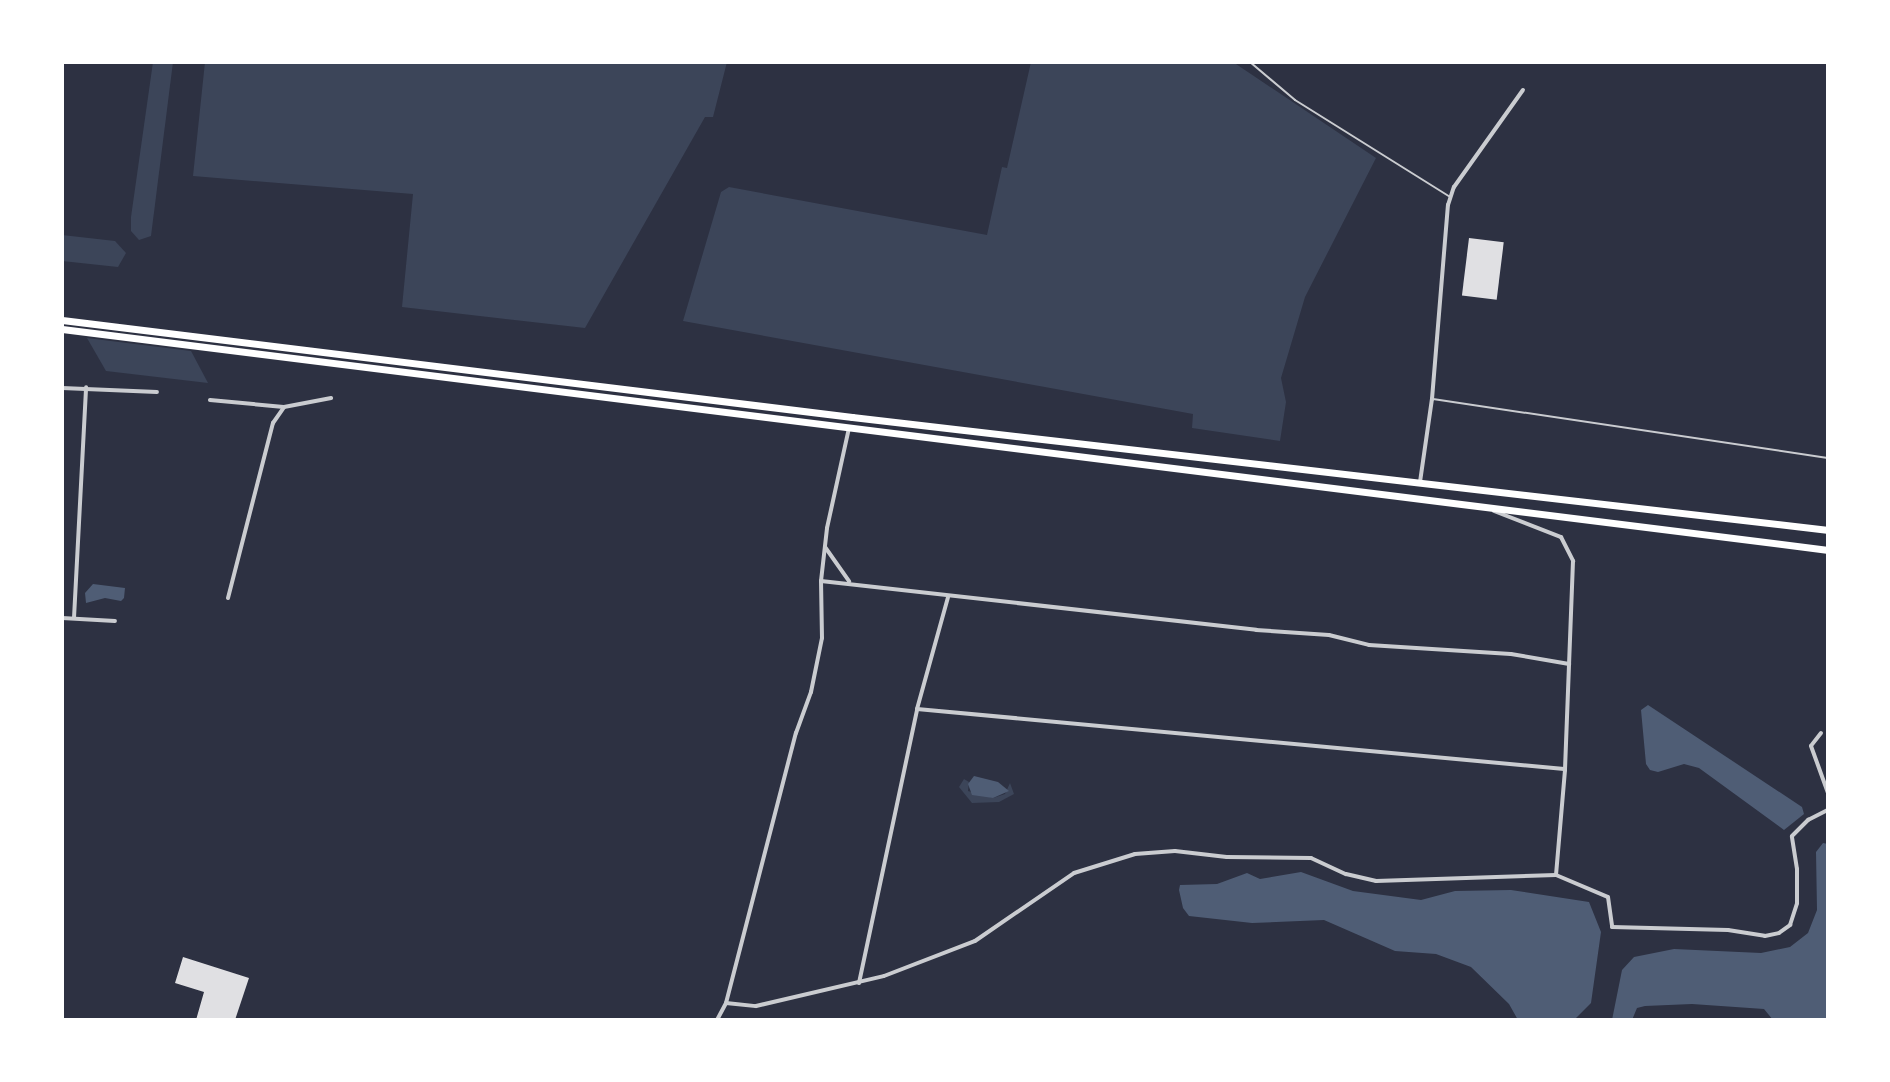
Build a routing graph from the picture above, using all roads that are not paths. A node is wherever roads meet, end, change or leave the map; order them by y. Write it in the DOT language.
graph roads {
  1 [pos="1250,62"];
  2 [pos="1523,90"];
  3 [pos="1451,197"];
  4 [pos="62,320"];
  5 [pos="62,329"];
  6 [pos="86,387"];
  7 [pos="62,388"];
  8 [pos="157,392"];
  9 [pos="331,398"];
  10 [pos="1432,399"];
  11 [pos="210,400"];
  12 [pos="284,407"];
  13 [pos="849,425"];
  14 [pos="1828,458"];
  15 [pos="1420,482"];
  16 [pos="1466,502"];
  17 [pos="1828,530"];
  18 [pos="825,546"];
  19 [pos="1828,550"];
  20 [pos="821,581"];
  21 [pos="849,581"];
  22 [pos="948,597"];
  23 [pos="228,598"];
  24 [pos="62,618"];
  25 [pos="74,618"];
  26 [pos="115,621"];
  27 [pos="1570,664"];
  28 [pos="917,709"];
  29 [pos="1821,733"];
  30 [pos="1565,770"];
  31 [pos="1828,793"];
  32 [pos="1828,810"];
  33 [pos="1556,875"];
  34 [pos="859,983"];
  35 [pos="726,1003"];
  36 [pos="717,1020"];
  1 -- 3 [label="lane"];
  2 -- 3 [label="street"];
  3 -- 10 [label="street"];
  4 -- 15 [label="highway"];
  5 -- 13 [label="highway"];
  6 -- 7 [label="street"];
  6 -- 8 [label="street"];
  6 -- 25 [label="street"];
  9 -- 12 [label="street"];
  10 -- 14 [label="lane"];
  10 -- 15 [label="street"];
  11 -- 12 [label="street"];
  12 -- 23 [label="street"];
  13 -- 16 [label="highway"];
  13 -- 18 [label="street"];
  15 -- 17 [label="highway"];
  16 -- 19 [label="highway"];
  16 -- 27 [label="street"];
  18 -- 20 [label="street"];
  18 -- 21 [label="street"];
  20 -- 21 [label="street"];
  20 -- 35 [label="street"];
  21 -- 22 [label="street"];
  22 -- 27 [label="street"];
  22 -- 28 [label="street"];
  24 -- 25 [label="street"];
  25 -- 26 [label="street"];
  27 -- 30 [label="street"];
  28 -- 30 [label="street"];
  28 -- 34 [label="street"];
  29 -- 31 [label="street"];
  30 -- 33 [label="street"];
  32 -- 33 [label="street"];
  33 -- 34 [label="street"];
  34 -- 35 [label="street"];
  35 -- 36 [label="street"];
}
